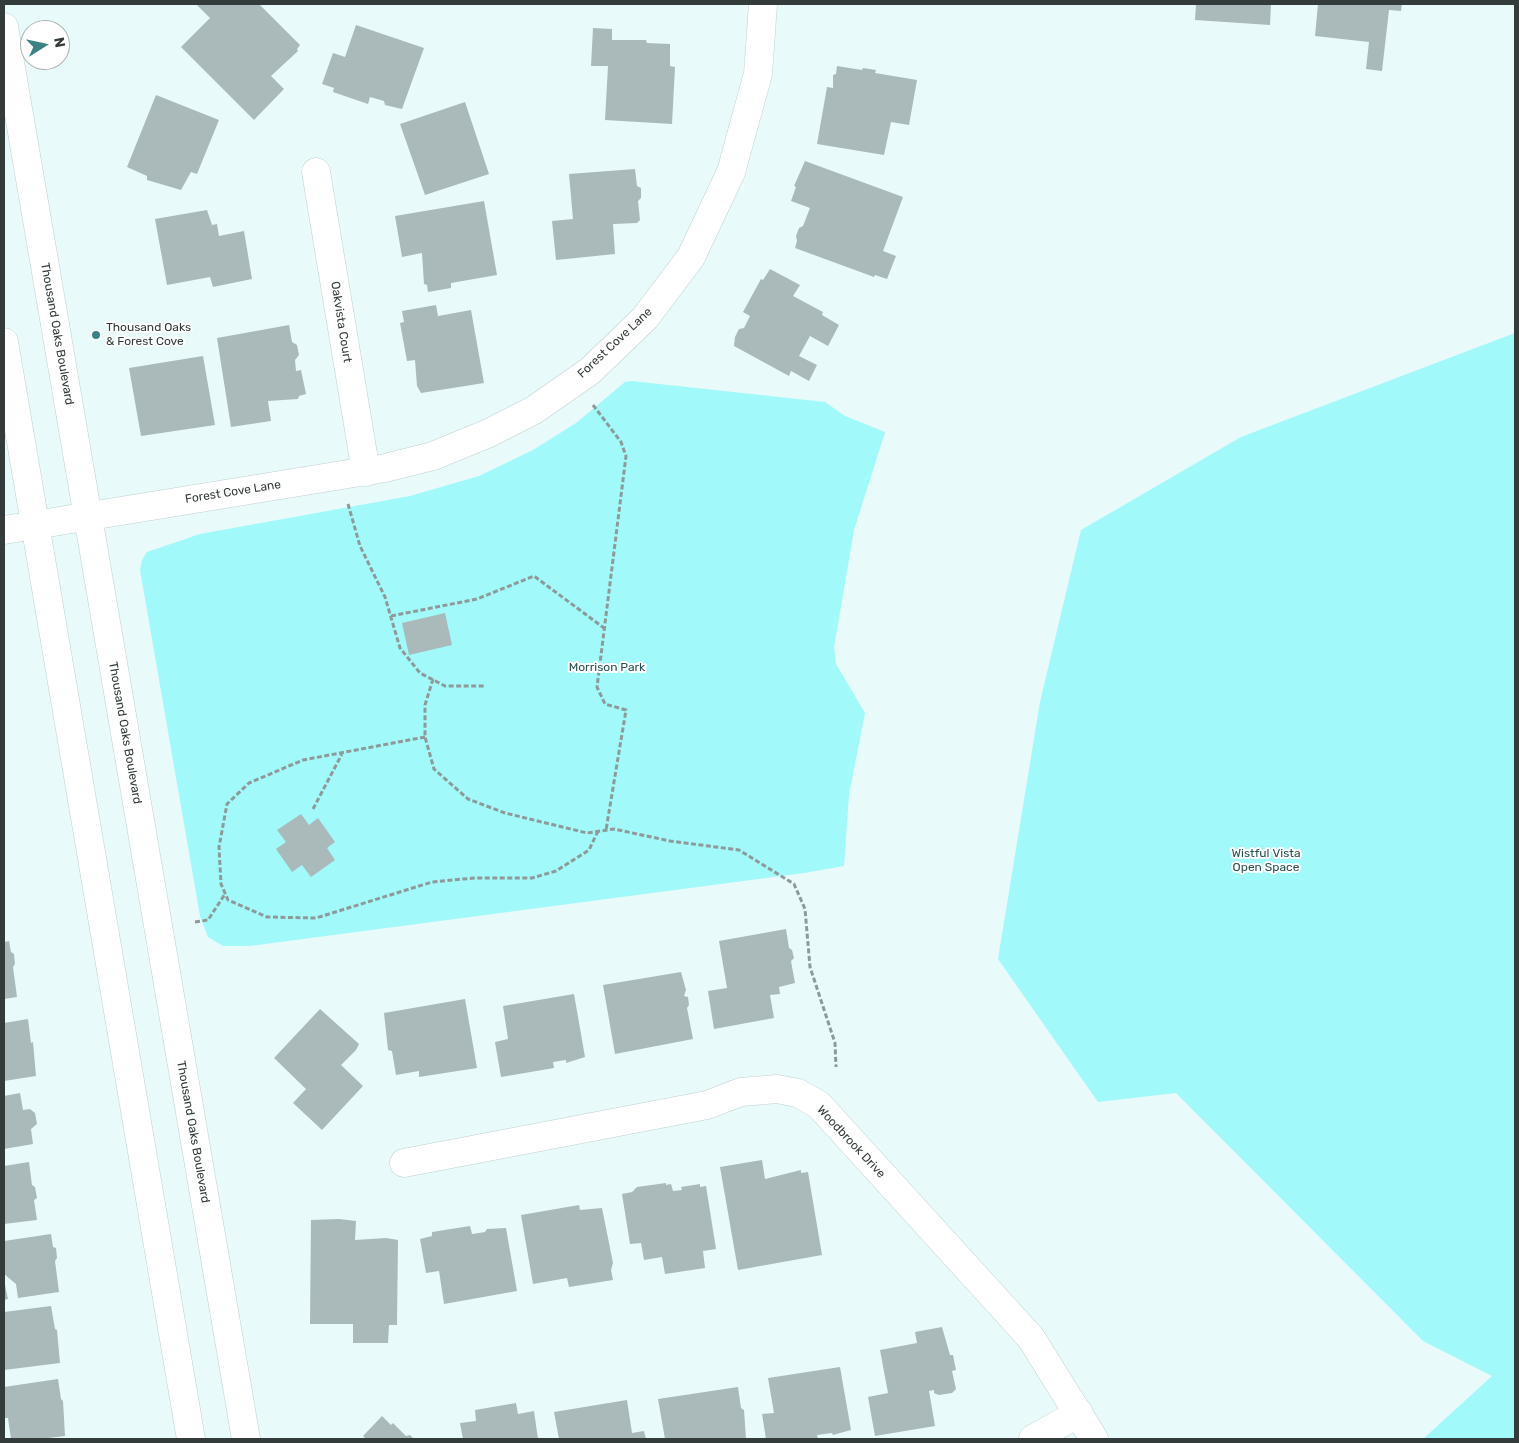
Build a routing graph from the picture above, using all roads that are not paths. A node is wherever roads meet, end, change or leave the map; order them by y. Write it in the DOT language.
graph roads {
  1 [pos="763,4"];
  2 [pos="4,27"];
  3 [pos="316,172"];
  4 [pos="4,342"];
  5 [pos="366,472"];
  6 [pos="88,516"];
  7 [pos="36,525"];
  8 [pos="4,530"];
  9 [pos="404,1163"];
  10 [pos="1078,1413"];
  11 [pos="191,1439"];
  12 [pos="246,1439"];
  13 [pos="1033,1439"];
  14 [pos="1094,1439"];
  1 -- 5 [label="main road, Forest Cove Lane"];
  2 -- 6 [label="main road, Thousand Oaks Boulevard"];
  3 -- 5 [label="main road, Oakvista Court"];
  4 -- 7 [label="main road"];
  5 -- 6 [label="main road, Forest Cove Lane"];
  6 -- 7 [label="main road, Forest Cove Lane"];
  6 -- 12 [label="main road, Thousand Oaks Boulevard"];
  7 -- 8 [label="main road, Forest Cove Lane"];
  7 -- 11 [label="main road"];
  9 -- 10 [label="main road, Woodbrook Drive"];
  10 -- 13 [label="main road"];
  10 -- 14 [label="main road, Woodbrook Drive"];
}
